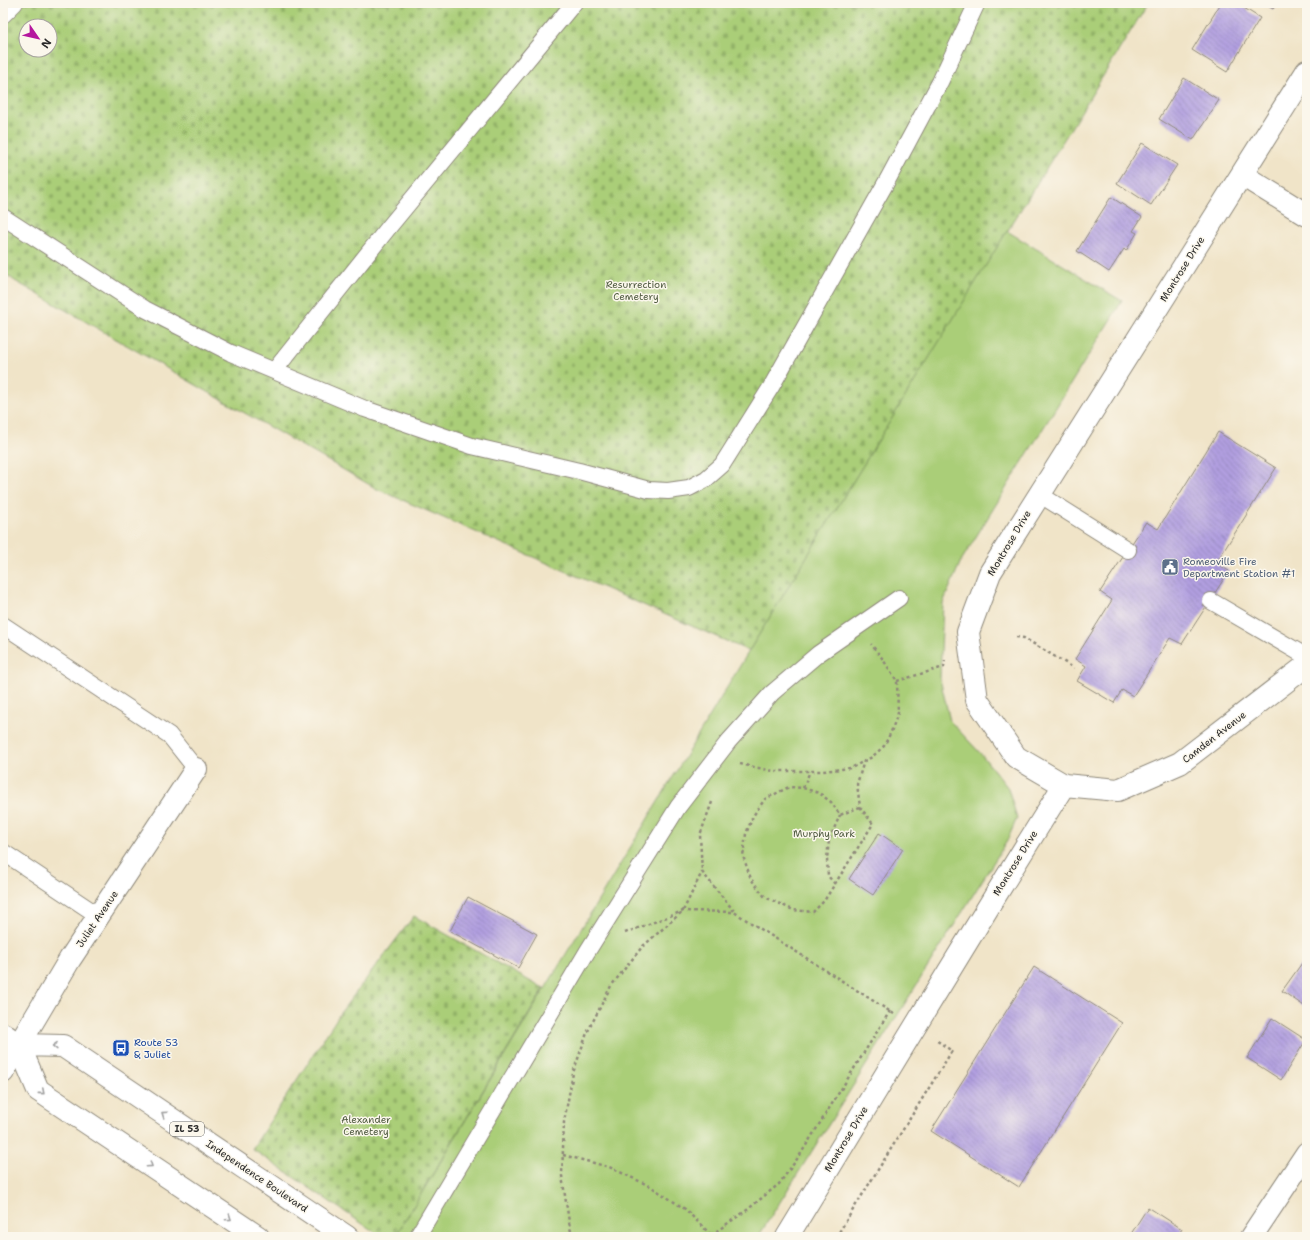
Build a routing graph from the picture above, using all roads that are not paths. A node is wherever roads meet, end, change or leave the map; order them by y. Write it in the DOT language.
graph roads {
  1 [pos="15,3"];
  2 [pos="574,3"];
  3 [pos="977,3"];
  4 [pos="3,15"];
  5 [pos="1307,71"];
  6 [pos="1242,175"];
  7 [pos="1307,215"];
  8 [pos="3,217"];
  9 [pos="274,371"];
  10 [pos="1039,494"];
  11 [pos="1128,550"];
  12 [pos="900,598"];
  13 [pos="1210,601"];
  14 [pos="3,625"];
  15 [pos="1307,657"];
  16 [pos="1307,667"];
  17 [pos="196,769"];
  18 [pos="1064,785"];
  19 [pos="3,852"];
  20 [pos="99,916"];
  21 [pos="11,1040"];
  22 [pos="3,1072"];
  23 [pos="1307,1153"];
  24 [pos="258,1237"];
  25 [pos="348,1237"];
  26 [pos="417,1237"];
  27 [pos="788,1237"];
  28 [pos="1251,1237"];
  1 -- 4 [label="lane"];
  2 -- 9 [label="lane"];
  3 -- 9 [label="lane"];
  5 -- 6 [label="street, Montrose Drive"];
  6 -- 7 [label="street"];
  6 -- 10 [label="street, Montrose Drive"];
  8 -- 9 [label="lane"];
  10 -- 11 [label="lane"];
  10 -- 18 [label="street, Montrose Drive"];
  12 -- 26 [label="lane"];
  13 -- 15 [label="lane"];
  14 -- 17 [label="lane"];
  16 -- 18 [label="street, Camden Avenue"];
  17 -- 20 [label="street, Juliet Avenue"];
  18 -- 27 [label="street, Montrose Drive"];
  19 -- 20 [label="lane"];
  20 -- 21 [label="street, Juliet Avenue"];
  21 -- 22 [label="street, Juliet Avenue"];
  21 -- 24 [label="street, one-way"];
  25 -- 21 [label="street, Independence Boulevard / IL 53, one-way"];
  23 -- 28 [label="street"];
}
